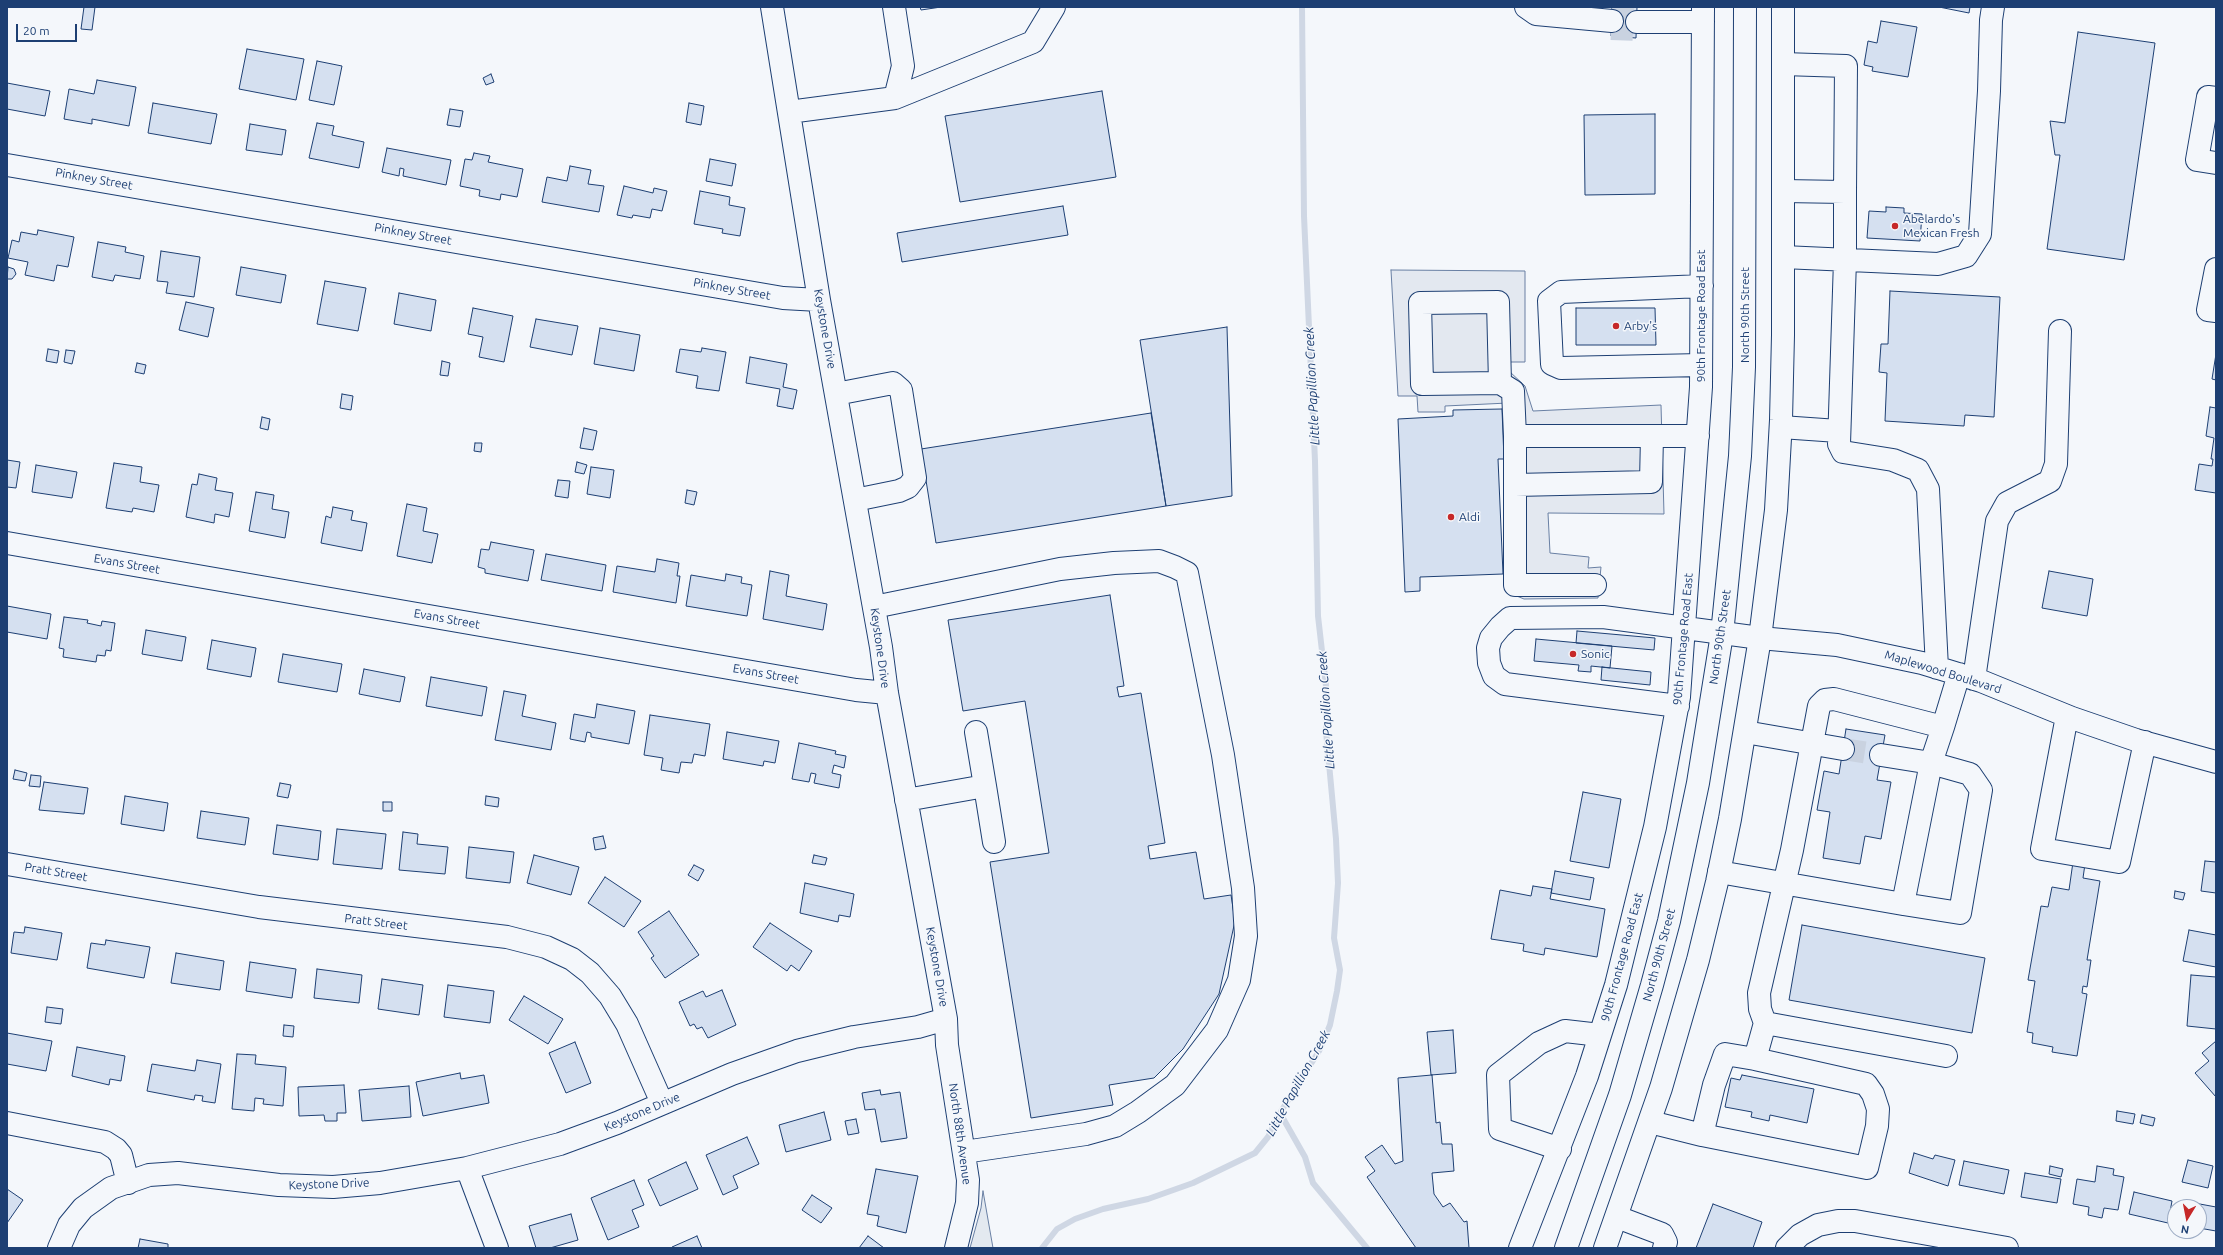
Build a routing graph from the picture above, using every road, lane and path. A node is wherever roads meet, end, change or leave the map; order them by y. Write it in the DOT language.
graph roads {
  1 [pos="772,7"];
  2 [pos="894,7"];
  3 [pos="1054,7"];
  4 [pos="1526,7"];
  5 [pos="1745,7"];
  6 [pos="1783,7"];
  7 [pos="1993,7"];
  8 [pos="1703,15"];
  9 [pos="1607,20"];
  10 [pos="1641,21"];
  11 [pos="1782,64"];
  12 [pos="895,98"];
  13 [pos="2216,98"];
  14 [pos="789,112"];
  15 [pos="2216,163"];
  16 [pos="7,165"];
  17 [pos="1783,192"];
  18 [pos="1845,192"];
  19 [pos="1783,257"];
  20 [pos="1846,260"];
  21 [pos="2216,269"];
  22 [pos="1702,286"];
  23 [pos="819,300"];
  24 [pos="2216,311"];
  25 [pos="2060,331"];
  26 [pos="1701,365"];
  27 [pos="1500,383"];
  28 [pos="836,394"];
  29 [pos="1781,427"];
  30 [pos="1838,431"];
  31 [pos="1515,436"];
  32 [pos="1652,436"];
  33 [pos="1698,436"];
  34 [pos="1516,485"];
  35 [pos="855,500"];
  36 [pos="7,544"];
  37 [pos="1595,585"];
  38 [pos="874,607"];
  39 [pos="1685,628"];
  40 [pos="1722,634"];
  41 [pos="1760,638"];
  42 [pos="1937,668"];
  43 [pos="1967,677"];
  44 [pos="887,693"];
  45 [pos="1678,706"];
  46 [pos="2067,716"];
  47 [pos="1943,727"];
  48 [pos="976,732"];
  49 [pos="1745,732"];
  50 [pos="2145,742"];
  51 [pos="1812,745"];
  52 [pos="1843,749"];
  53 [pos="1882,755"];
  54 [pos="2216,762"];
  55 [pos="1931,763"];
  56 [pos="985,786"];
  57 [pos="906,800"];
  58 [pos="994,842"];
  59 [pos="7,864"];
  60 [pos="1719,872"];
  61 [pos="1784,884"];
  62 [pos="1903,904"];
  63 [pos="946,1019"];
  64 [pos="1765,1023"];
  65 [pos="1600,1035"];
  66 [pos="1946,1056"];
  67 [pos="1755,1058"];
  68 [pos="662,1103"];
  69 [pos="1650,1122"];
  70 [pos="7,1123"];
  71 [pos="1702,1135"];
  72 [pos="1560,1149"];
  73 [pos="964,1152"];
  74 [pos="467,1168"];
  75 [pos="128,1183"];
  76 [pos="1617,1217"];
  77 [pos="59,1248"];
  78 [pos="497,1248"];
  79 [pos="956,1248"];
  80 [pos="1520,1248"];
  81 [pos="1566,1248"];
  82 [pos="1605,1248"];
  83 [pos="1664,1248"];
  84 [pos="1787,1248"];
  85 [pos="2007,1248"];
  1 -- 14 [label="street, Keystone Drive"];
  2 -- 12 [label="street"];
  3 -- 12 [label="street"];
  4 -- 9 [label="street"];
  5 -- 40 [label="street, North 90th Street"];
  6 -- 11 [label="street"];
  7 -- 20 [label="street"];
  8 -- 10 [label="street"];
  8 -- 22 [label="street, 90th Frontage Road East"];
  11 -- 17 [label="street"];
  11 -- 18 [label="street"];
  12 -- 14 [label="street"];
  13 -- 15 [label="street"];
  14 -- 23 [label="street, Keystone Drive"];
  16 -- 23 [label="street, Pinkney Street"];
  17 -- 18 [label="street"];
  17 -- 19 [label="street"];
  18 -- 20 [label="street"];
  19 -- 20 [label="street"];
  19 -- 29 [label="street"];
  20 -- 30 [label="street"];
  21 -- 24 [label="street"];
  22 -- 26 [label="street, 90th Frontage Road East"];
  22 -- 26 [label="street"];
  23 -- 28 [label="street, Keystone Drive"];
  25 -- 43 [label="street"];
  26 -- 33 [label="street, 90th Frontage Road East"];
  27 -- 27 [label="street"];
  27 -- 31 [label="street"];
  28 -- 35 [label="street, Keystone Drive"];
  28 -- 35 [label="street"];
  29 -- 30 [label="street"];
  29 -- 41 [label="street"];
  30 -- 42 [label="street"];
  31 -- 32 [label="street"];
  31 -- 34 [label="street"];
  32 -- 33 [label="street"];
  32 -- 34 [label="street"];
  33 -- 39 [label="street, 90th Frontage Road East"];
  34 -- 37 [label="street"];
  35 -- 38 [label="street, Keystone Drive"];
  36 -- 44 [label="street, Evans Street"];
  38 -- 44 [label="street, Keystone Drive"];
  38 -- 73 [label="street"];
  39 -- 40 [label="street, Maplewood Boulevard"];
  39 -- 45 [label="street, 90th Frontage Road East"];
  39 -- 45 [label="street, Maplewood Boulevard"];
  40 -- 41 [label="street, Maplewood Boulevard"];
  40 -- 81 [label="street, North 90th Street"];
  41 -- 42 [label="street, Maplewood Boulevard"];
  41 -- 49 [label="street"];
  42 -- 43 [label="street, Maplewood Boulevard"];
  43 -- 46 [label="street, Maplewood Boulevard"];
  43 -- 47 [label="street"];
  44 -- 57 [label="street, Keystone Drive"];
  45 -- 65 [label="street, 90th Frontage Road East"];
  46 -- 50 [label="street, Maplewood Boulevard"];
  46 -- 50 [label="street"];
  47 -- 51 [label="street"];
  47 -- 55 [label="street"];
  48 -- 56 [label="street"];
  49 -- 51 [label="street"];
  49 -- 60 [label="street"];
  50 -- 54 [label="street, Maplewood Boulevard"];
  51 -- 52 [label="street"];
  51 -- 61 [label="street"];
  53 -- 55 [label="street"];
  55 -- 62 [label="street"];
  55 -- 62 [label="street"];
  56 -- 57 [label="street"];
  56 -- 58 [label="street"];
  57 -- 63 [label="street, Keystone Drive"];
  59 -- 68 [label="street, Pratt Street"];
  60 -- 61 [label="street"];
  60 -- 69 [label="street"];
  61 -- 62 [label="street"];
  61 -- 64 [label="street"];
  63 -- 68 [label="street, Keystone Drive"];
  63 -- 73 [label="street, North 88th Avenue"];
  64 -- 66 [label="street"];
  64 -- 67 [label="street"];
  65 -- 72 [label="street, 90th Frontage Road East"];
  65 -- 72 [label="street"];
  67 -- 71 [label="street"];
  67 -- 71 [label="street"];
  68 -- 74 [label="street, Keystone Drive"];
  69 -- 71 [label="street"];
  69 -- 76 [label="street"];
  70 -- 75 [label="street"];
  72 -- 80 [label="street, 90th Frontage Road East"];
  73 -- 79 [label="street, North 88th Avenue"];
  74 -- 75 [label="street, Keystone Drive"];
  74 -- 78 [label="street"];
  75 -- 77 [label="street, Keystone Drive"];
  76 -- 82 [label="street"];
  76 -- 83 [label="street"];
  84 -- 85 [label="street"];
}
